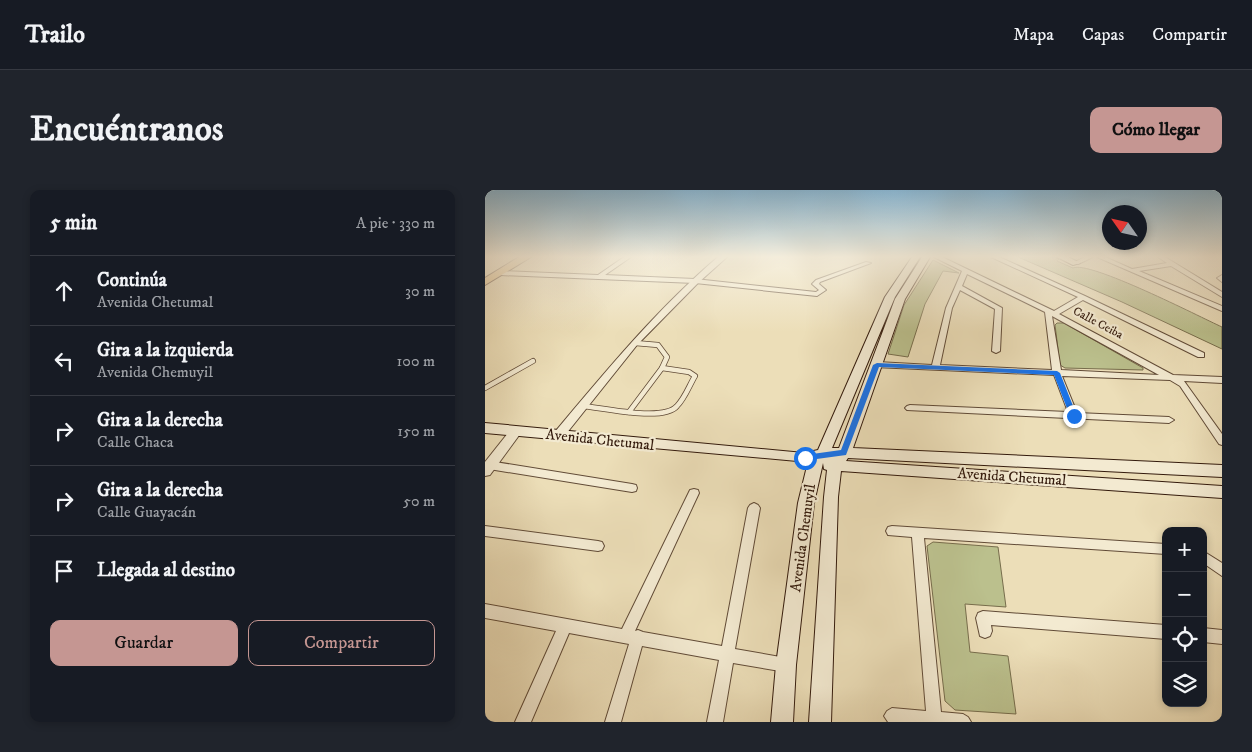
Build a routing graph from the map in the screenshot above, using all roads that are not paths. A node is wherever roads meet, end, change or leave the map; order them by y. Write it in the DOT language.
graph roads {
  1 [pos="691,282"];
  2 [pos="695,282"];
  3 [pos="816,282"];
  4 [pos="903,282"];
  5 [pos="907,282"];
  6 [pos="961,282"];
  7 [pos="988,282"];
  8 [pos="1049,282"];
  9 [pos="1160,282"];
  10 [pos="1201,282"];
  11 [pos="959,287"];
  12 [pos="1222,295"];
  13 [pos="1083,297"];
  14 [pos="895,298"];
  15 [pos="1222,309"];
  16 [pos="1051,312"];
  17 [pos="634,342"];
  18 [pos="996,351"];
  19 [pos="1201,355"];
  20 [pos="533,361"];
  21 [pos="877,365"];
  22 [pos="662,368"];
  23 [pos="936,368"];
  24 [pos="1057,373"];
  25 [pos="1173,378"];
  26 [pos="1222,380"];
  27 [pos="485,388"];
  28 [pos="582,406"];
  29 [pos="910,408"];
  30 [pos="629,412"];
  31 [pos="1074,416"];
  32 [pos="1169,420"];
  33 [pos="485,428"];
  34 [pos="516,431"];
  35 [pos="558,436"];
  36 [pos="1222,441"];
  37 [pos="814,459"];
  38 [pos="839,459"];
  39 [pos="487,468"];
  40 [pos="1222,471"];
  41 [pos="632,488"];
  42 [pos="694,493"];
  43 [pos="1221,493"];
  44 [pos="754,508"];
  45 [pos="485,531"];
  46 [pos="892,531"];
  47 [pos="918,534"];
  48 [pos="598,546"];
  49 [pos="1162,548"];
  50 [pos="1207,559"];
  51 [pos="1222,570"];
  52 [pos="485,611"];
  53 [pos="565,627"];
  54 [pos="985,630"];
  55 [pos="1162,632"];
  56 [pos="1207,635"];
  57 [pos="632,636"];
  58 [pos="1222,637"];
  59 [pos="727,652"];
  60 [pos="786,664"];
  61 [pos="892,716"];
  62 [pos="935,719"];
  63 [pos="523,722"];
  64 [pos="613,722"];
  65 [pos="715,722"];
  66 [pos="782,722"];
  67 [pos="821,722"];
  68 [pos="963,722"];
  1 -- 2 [label="street"];
  2 -- 3 [label="street"];
  2 -- 17 [label="street"];
  4 -- 14 [label="main road, Avenida Chemuyil"];
  5 -- 14 [label="main road, Avenida Chemuyil"];
  6 -- 11 [label="street"];
  7 -- 16 [label="street, Calle Ceiba"];
  8 -- 13 [label="street"];
  9 -- 15 [label="street"];
  10 -- 12 [label="street"];
  11 -- 18 [label="street"];
  11 -- 23 [label="street"];
  13 -- 16 [label="street"];
  13 -- 19 [label="street"];
  14 -- 21 [label="main road, Avenida Chemuyil"];
  14 -- 37 [label="main road, Avenida Chemuyil"];
  16 -- 24 [label="street"];
  16 -- 25 [label="street, Calle Ceiba"];
  17 -- 22 [label="lane"];
  17 -- 28 [label="street"];
  20 -- 27 [label="lane"];
  21 -- 23 [label="street"];
  21 -- 38 [label="main road, Avenida Chemuyil"];
  22 -- 30 [label="lane"];
  22 -- 30 [label="lane"];
  23 -- 24 [label="street"];
  24 -- 25 [label="street"];
  24 -- 31 [label="street"];
  25 -- 26 [label="street"];
  25 -- 36 [label="street, Calle Ceiba"];
  28 -- 30 [label="lane"];
  28 -- 35 [label="street"];
  29 -- 31 [label="street"];
  31 -- 32 [label="street"];
  33 -- 34 [label="main road, Avenida Chetumal"];
  34 -- 35 [label="main road, Avenida Chetumal"];
  34 -- 39 [label="street"];
  35 -- 37 [label="main road, Avenida Chetumal"];
  37 -- 38 [label="main road, Avenida Chetumal"];
  37 -- 60 [label="main road, Avenida Chemuyil"];
  38 -- 40 [label="main road, Avenida Chetumal"];
  38 -- 43 [label="main road, Avenida Chetumal"];
  38 -- 67 [label="main road, Avenida Chemuyil"];
  39 -- 41 [label="street"];
  42 -- 57 [label="street"];
  44 -- 59 [label="street"];
  45 -- 48 [label="street"];
  46 -- 47 [label="street"];
  47 -- 49 [label="street"];
  47 -- 62 [label="street"];
  50 -- 51 [label="street"];
  52 -- 53 [label="street"];
  53 -- 57 [label="street"];
  53 -- 63 [label="street"];
  54 -- 55 [label="street"];
  56 -- 58 [label="street"];
  57 -- 59 [label="street"];
  57 -- 64 [label="street"];
  59 -- 60 [label="street"];
  59 -- 65 [label="street"];
  60 -- 66 [label="main road, Avenida Chemuyil"];
  61 -- 62 [label="street"];
  62 -- 68 [label="street"];
}
